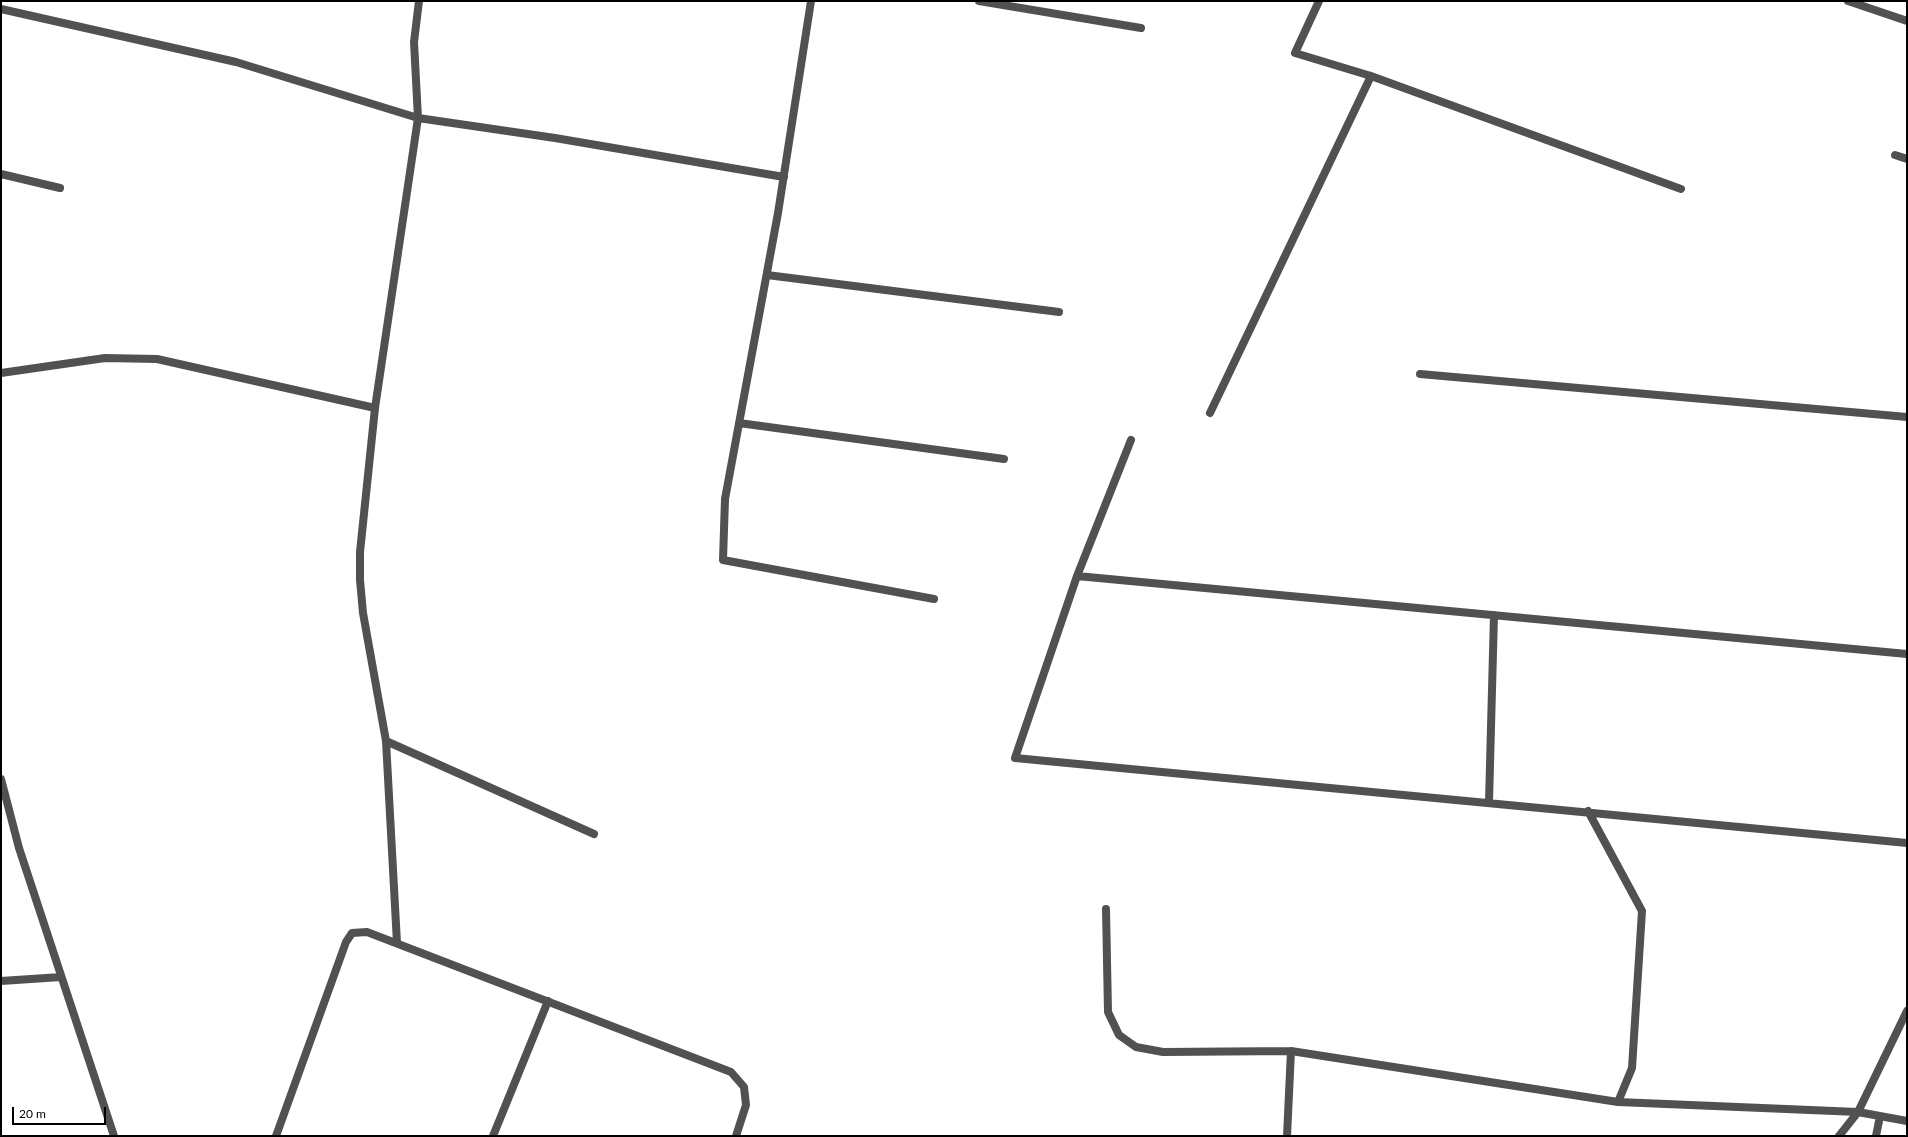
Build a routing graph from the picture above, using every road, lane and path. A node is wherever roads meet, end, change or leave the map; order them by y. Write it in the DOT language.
graph roads {
  1 [pos="419,1"];
  2 [pos="811,1"];
  3 [pos="979,1"];
  4 [pos="1319,1"];
  5 [pos="1848,1"];
  6 [pos="1,9"];
  7 [pos="1907,22"];
  8 [pos="1141,28"];
  9 [pos="1371,76"];
  10 [pos="418,118"];
  11 [pos="1895,155"];
  12 [pos="1907,158"];
  13 [pos="1,174"];
  14 [pos="784,177"];
  15 [pos="60,188"];
  16 [pos="1681,189"];
  17 [pos="767,275"];
  18 [pos="1060,312"];
  19 [pos="1,373"];
  20 [pos="1420,374"];
  21 [pos="375,408"];
  22 [pos="1210,414"];
  23 [pos="1907,417"];
  24 [pos="739,423"];
  25 [pos="1131,440"];
  26 [pos="1004,459"];
  27 [pos="1077,576"];
  28 [pos="934,599"];
  29 [pos="1494,615"];
  30 [pos="1907,654"];
  31 [pos="386,741"];
  32 [pos="1,779"];
  33 [pos="1489,802"];
  34 [pos="1588,811"];
  35 [pos="594,834"];
  36 [pos="1907,842"];
  37 [pos="1106,909"];
  38 [pos="397,943"];
  39 [pos="61,977"];
  40 [pos="1,981"];
  41 [pos="548,1001"];
  42 [pos="1907,1011"];
  43 [pos="1291,1051"];
  44 [pos="1618,1102"];
  45 [pos="1858,1112"];
  46 [pos="1880,1116"];
  47 [pos="1907,1121"];
  48 [pos="114,1136"];
  49 [pos="276,1136"];
  50 [pos="493,1136"];
  51 [pos="736,1136"];
  52 [pos="1287,1136"];
  53 [pos="1839,1136"];
  54 [pos="1876,1136"];
  1 -- 10 [label="street"];
  2 -- 14 [label="street"];
  3 -- 8 [label="street"];
  4 -- 9 [label="street"];
  5 -- 7 [label="street"];
  6 -- 10 [label="street"];
  9 -- 16 [label="street"];
  9 -- 22 [label="street"];
  10 -- 14 [label="street"];
  10 -- 21 [label="street"];
  11 -- 12 [label="street"];
  13 -- 15 [label="street"];
  14 -- 17 [label="street"];
  17 -- 18 [label="street"];
  17 -- 24 [label="street"];
  19 -- 21 [label="street"];
  20 -- 23 [label="street"];
  21 -- 31 [label="street"];
  24 -- 26 [label="street"];
  24 -- 28 [label="street"];
  25 -- 27 [label="street"];
  27 -- 29 [label="street"];
  27 -- 33 [label="street"];
  29 -- 30 [label="street"];
  29 -- 33 [label="street"];
  31 -- 35 [label="street"];
  31 -- 38 [label="street"];
  32 -- 39 [label="street"];
  33 -- 34 [label="street"];
  34 -- 36 [label="street"];
  34 -- 44 [label="street"];
  37 -- 43 [label="street"];
  38 -- 41 [label="street"];
  38 -- 49 [label="street"];
  39 -- 40 [label="street"];
  39 -- 48 [label="street"];
  41 -- 50 [label="street"];
  41 -- 51 [label="street"];
  42 -- 45 [label="street"];
  43 -- 44 [label="street"];
  43 -- 52 [label="street"];
  44 -- 45 [label="street"];
  45 -- 46 [label="street"];
  45 -- 53 [label="street"];
  46 -- 47 [label="street"];
  46 -- 54 [label="street"];
}
